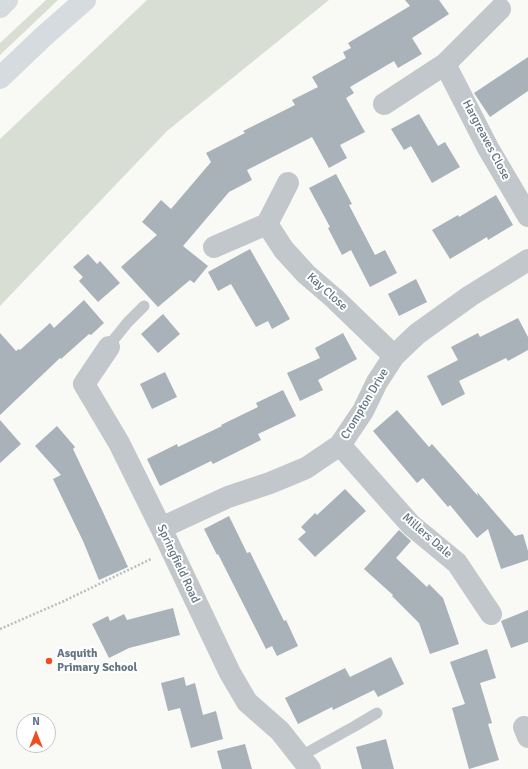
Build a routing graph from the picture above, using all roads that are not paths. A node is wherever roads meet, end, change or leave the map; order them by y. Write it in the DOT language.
graph roads {
  1 [pos="7,0"];
  2 [pos="85,0"];
  3 [pos="0,7"];
  4 [pos="500,9"];
  5 [pos="445,64"];
  6 [pos="0,78"];
  7 [pos="384,104"];
  8 [pos="288,183"];
  9 [pos="528,216"];
  10 [pos="267,224"];
  11 [pos="214,247"];
  12 [pos="528,260"];
  13 [pos="144,306"];
  14 [pos="109,347"];
  15 [pos="394,356"];
  16 [pos="340,445"];
  17 [pos="161,528"];
  18 [pos="491,614"];
  19 [pos="377,713"];
  20 [pos="306,763"];
  1 -- 3 [label="highway"];
  2 -- 6 [label="highway"];
  4 -- 5 [label="street"];
  5 -- 7 [label="street"];
  5 -- 9 [label="street, Hargreaves Close"];
  8 -- 10 [label="street"];
  10 -- 11 [label="street"];
  10 -- 15 [label="street, Kay Close"];
  12 -- 15 [label="street, Crompton Drive"];
  13 -- 14 [label="lane"];
  14 -- 17 [label="street, Springfield Road"];
  15 -- 16 [label="street, Crompton Drive"];
  16 -- 17 [label="street, Crompton Drive"];
  16 -- 18 [label="street, Millers Dale"];
  17 -- 20 [label="street, Springfield Road"];
  19 -- 20 [label="lane"];
}
